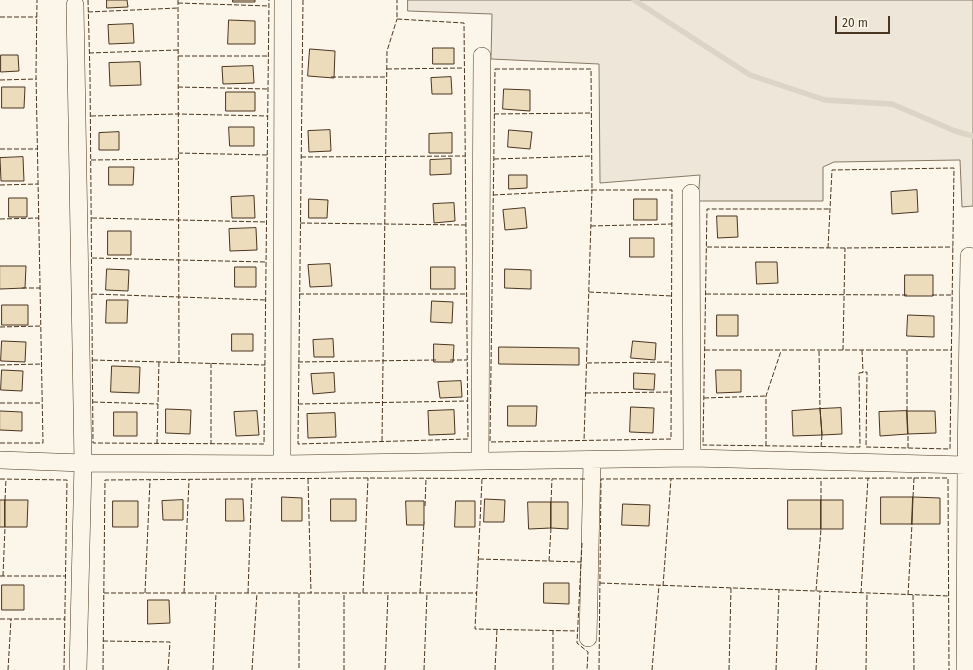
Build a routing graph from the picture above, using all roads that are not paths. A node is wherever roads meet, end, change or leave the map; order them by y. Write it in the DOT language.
graph roads {
  1 [pos="283,0"];
  2 [pos="75,5"];
  3 [pos="482,56"];
  4 [pos="690,193"];
  5 [pos="969,256"];
  6 [pos="692,458"];
  7 [pos="0,460"];
  8 [pos="592,460"];
  9 [pos="480,461"];
  10 [pos="83,463"];
  11 [pos="282,464"];
  12 [pos="966,465"];
  13 [pos="588,638"];
  14 [pos="78,670"];
  15 [pos="966,670"];
  1 -- 11 [label="street"];
  2 -- 10 [label="street"];
  3 -- 9 [label="street"];
  4 -- 6 [label="street"];
  5 -- 12 [label="street"];
  6 -- 8 [label="street"];
  6 -- 12 [label="street"];
  7 -- 10 [label="street"];
  8 -- 9 [label="street"];
  8 -- 13 [label="street"];
  9 -- 11 [label="street"];
  10 -- 11 [label="street"];
  10 -- 14 [label="street"];
  12 -- 15 [label="street"];
}
